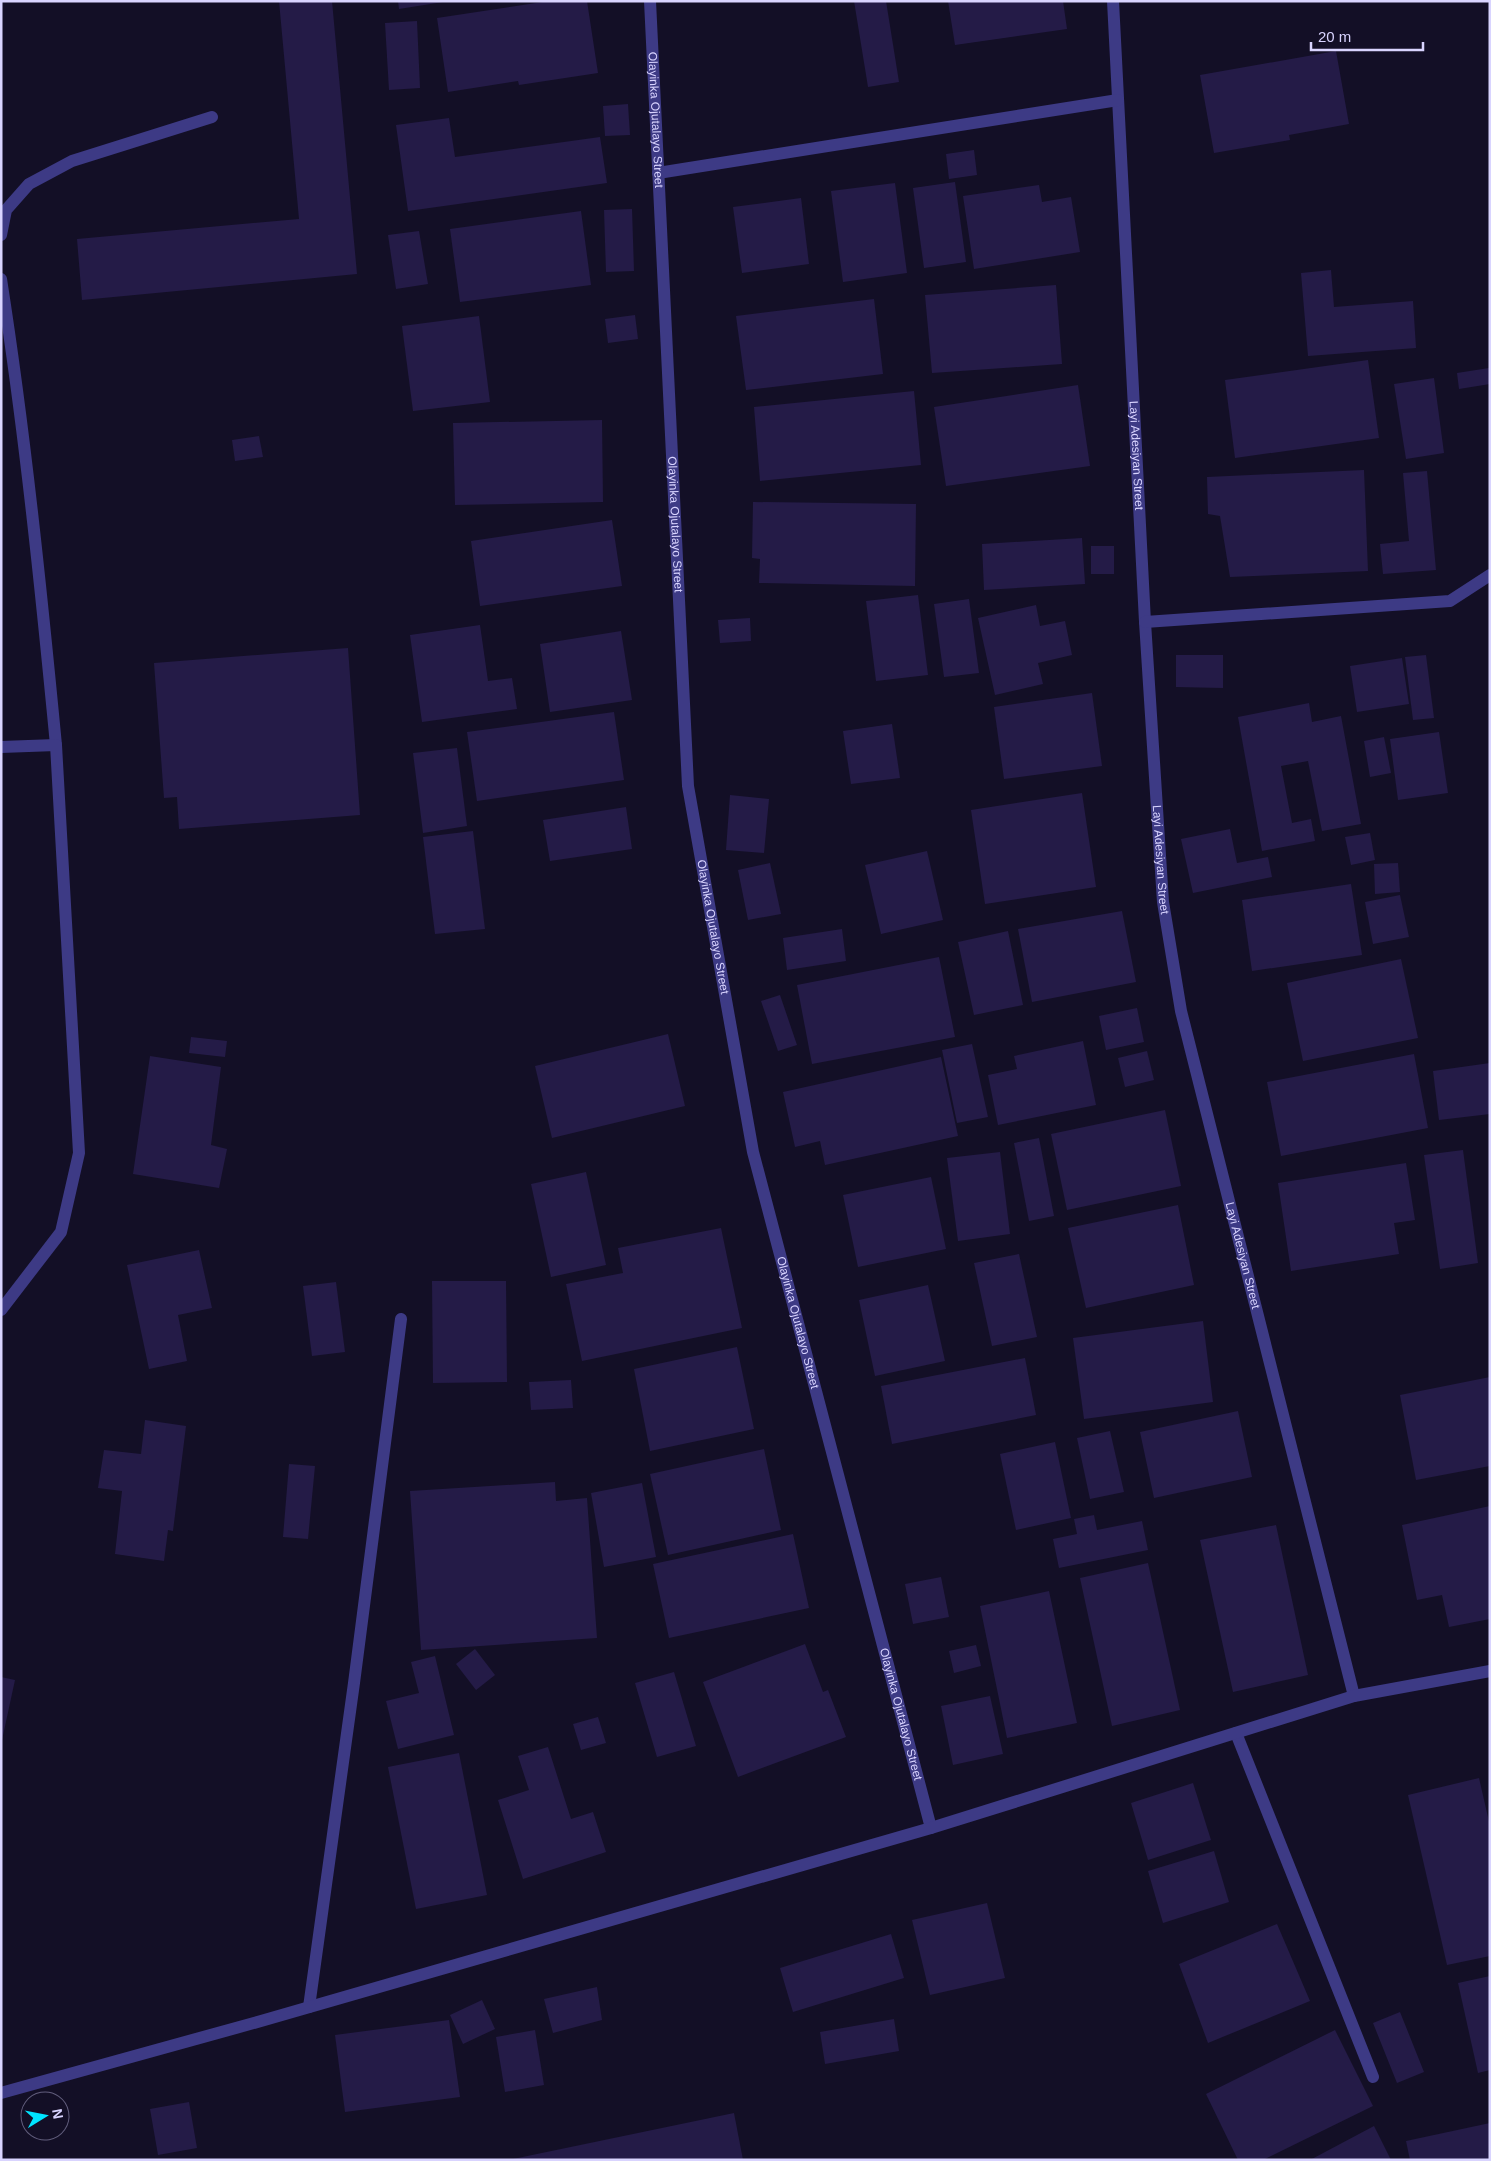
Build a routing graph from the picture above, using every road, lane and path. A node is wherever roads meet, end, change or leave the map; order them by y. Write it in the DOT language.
graph roads {
  1 [pos="650,1"];
  2 [pos="1114,1"];
  3 [pos="1118,100"];
  4 [pos="212,117"];
  5 [pos="658,173"];
  6 [pos="1,235"];
  7 [pos="1,279"];
  8 [pos="1490,575"];
  9 [pos="1145,622"];
  10 [pos="56,745"];
  11 [pos="1,747"];
  12 [pos="1,1310"];
  13 [pos="401,1319"];
  14 [pos="1490,1670"];
  15 [pos="1354,1696"];
  16 [pos="1236,1733"];
  17 [pos="931,1828"];
  18 [pos="309,2007"];
  19 [pos="1373,2077"];
  20 [pos="1,2094"];
  1 -- 5 [label="street, Olayinka Ojutalayo Street"];
  2 -- 3 [label="street, Layi Adesiyan Street"];
  3 -- 5 [label="street"];
  3 -- 9 [label="street, Layi Adesiyan Street"];
  4 -- 6 [label="street"];
  5 -- 17 [label="street, Olayinka Ojutalayo Street"];
  7 -- 10 [label="street"];
  8 -- 9 [label="street"];
  9 -- 15 [label="street, Layi Adesiyan Street"];
  10 -- 11 [label="street"];
  10 -- 12 [label="street"];
  13 -- 18 [label="street"];
  14 -- 15 [label="street"];
  15 -- 16 [label="street"];
  16 -- 17 [label="street"];
  16 -- 19 [label="street"];
  17 -- 18 [label="street"];
  18 -- 20 [label="street"];
}
